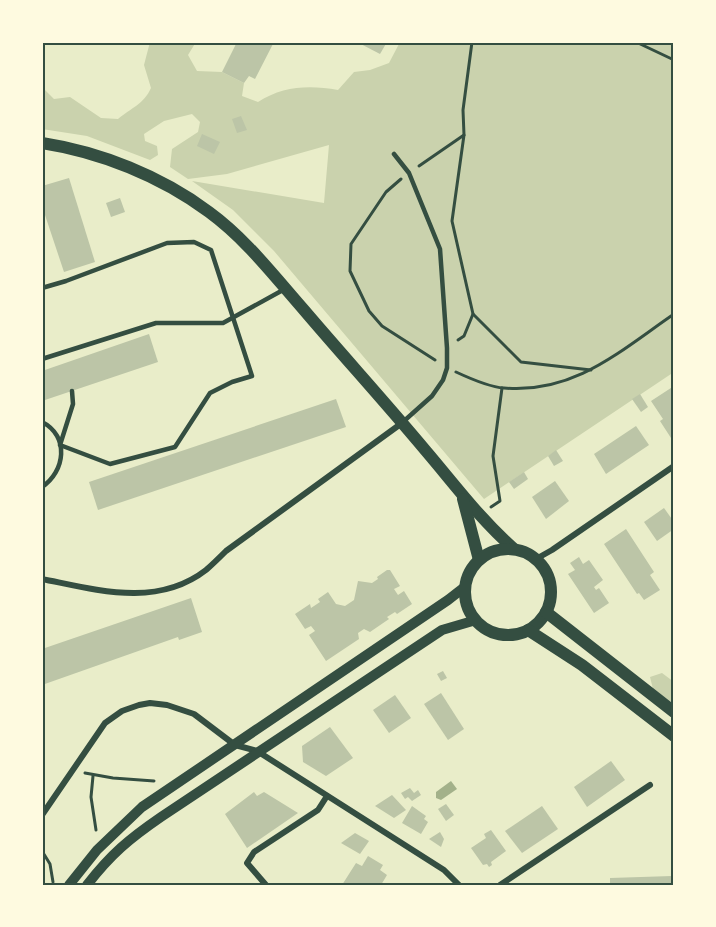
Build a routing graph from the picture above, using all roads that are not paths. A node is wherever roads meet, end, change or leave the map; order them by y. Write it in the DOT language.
graph roads {
  1 [pos="42,143"];
  2 [pos="394,154"];
  3 [pos="42,288"];
  4 [pos="286,289"];
  5 [pos="233,317"];
  6 [pos="42,360"];
  7 [pos="72,391"];
  8 [pos="42,422"];
  9 [pos="402,423"];
  10 [pos="60,445"];
  11 [pos="674,466"];
  12 [pos="42,487"];
  13 [pos="463,498"];
  14 [pos="514,549"];
  15 [pos="536,558"];
  16 [pos="479,560"];
  17 [pos="42,579"];
  18 [pos="466,586"];
  19 [pos="546,612"];
  20 [pos="476,620"];
  21 [pos="528,630"];
  22 [pos="674,712"];
  23 [pos="674,736"];
  24 [pos="235,745"];
  25 [pos="258,751"];
  26 [pos="650,784"];
  27 [pos="327,796"];
  28 [pos="42,815"];
  29 [pos="69,885"];
  30 [pos="87,885"];
  31 [pos="266,885"];
  32 [pos="459,885"];
  33 [pos="500,885"];
  1 -- 4 [label="main road"];
  2 -- 9 [label="lane"];
  3 -- 5 [label="lane"];
  4 -- 5 [label="lane"];
  4 -- 9 [label="main road"];
  5 -- 6 [label="lane"];
  5 -- 10 [label="lane"];
  7 -- 10 [label="lane"];
  8 -- 10 [label="lane"];
  9 -- 13 [label="main road"];
  9 -- 17 [label="street"];
  10 -- 12 [label="lane"];
  11 -- 15 [label="street"];
  13 -- 14 [label="main road"];
  13 -- 16 [label="main road"];
  14 -- 15 [label="main road"];
  14 -- 16 [label="main road"];
  15 -- 19 [label="main road"];
  16 -- 18 [label="main road"];
  18 -- 20 [label="main road"];
  18 -- 24 [label="street"];
  19 -- 21 [label="main road"];
  19 -- 22 [label="main road"];
  20 -- 21 [label="main road"];
  20 -- 25 [label="street"];
  21 -- 23 [label="main road"];
  24 -- 25 [label="street"];
  24 -- 28 [label="street"];
  24 -- 29 [label="street"];
  25 -- 27 [label="street"];
  25 -- 30 [label="street"];
  26 -- 33 [label="street"];
  27 -- 31 [label="street"];
  27 -- 32 [label="street"];
}
